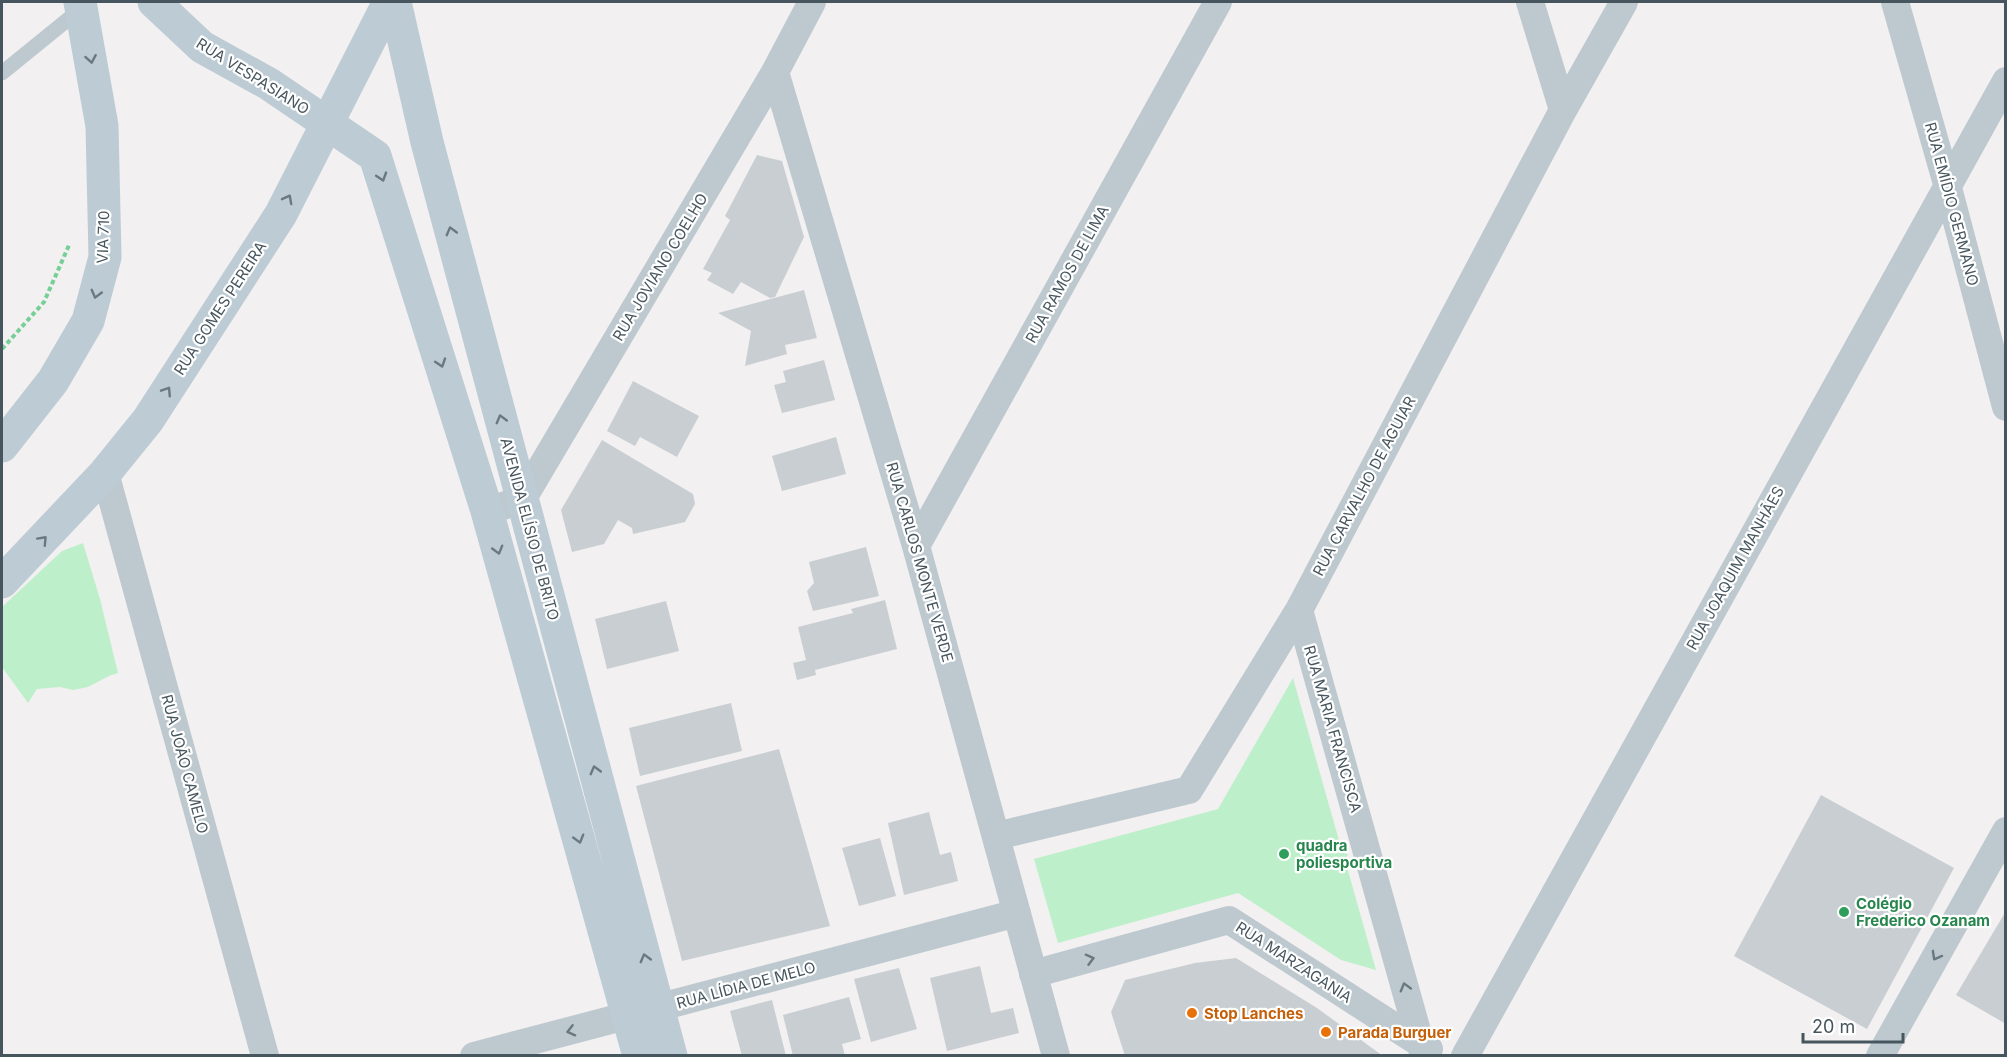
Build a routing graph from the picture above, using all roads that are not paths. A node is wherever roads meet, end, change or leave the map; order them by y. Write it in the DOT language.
graph roads {
  1 [pos="154,2"];
  2 [pos="389,2"];
  3 [pos="395,2"];
  4 [pos="812,2"];
  5 [pos="1218,2"];
  6 [pos="1530,2"];
  7 [pos="1624,2"];
  8 [pos="1895,2"];
  9 [pos="81,5"];
  10 [pos="775,72"];
  11 [pos="2,73"];
  12 [pos="2006,81"];
  13 [pos="1563,110"];
  14 [pos="328,124"];
  15 [pos="1947,184"];
  16 [pos="2006,407"];
  17 [pos="2,446"];
  18 [pos="105,473"];
  19 [pos="522,500"];
  20 [pos="488,511"];
  21 [pos="916,546"];
  22 [pos="2,582"];
  23 [pos="1299,610"];
  24 [pos="2006,831"];
  25 [pos="996,836"];
  26 [pos="1017,913"];
  27 [pos="1033,974"];
  28 [pos="643,1012"];
  29 [pos="1428,1052"];
  30 [pos="265,1056"];
  31 [pos="474,1056"];
  32 [pos="639,1056"];
  33 [pos="671,1056"];
  34 [pos="1056,1056"];
  35 [pos="1466,1056"];
  36 [pos="1880,1056"];
  1 -- 14 [label="street, RUA VESPASIANO"];
  2 -- 14 [label="street, RUA GOMES PEREIRA"];
  19 -- 3 [label="street, AVENIDA ELÍSIO DE BRITO, one-way"];
  4 -- 10 [label="street, RUA JOVIANO COELHO"];
  5 -- 21 [label="street, RUA RAMOS DE LIMA"];
  6 -- 13 [label="street"];
  7 -- 13 [label="street, RUA CARVALHO DE AGUIAR"];
  8 -- 15 [label="street, RUA EMÍDIO GERMANO"];
  9 -- 11 [label="lane"];
  9 -- 17 [label="street, VIA 710, one-way"];
  10 -- 19 [label="street, RUA JOVIANO COELHO"];
  10 -- 21 [label="street, RUA CARLOS MONTE VERDE"];
  12 -- 15 [label="street, RUA JOAQUIM MANHÃES"];
  13 -- 23 [label="street, RUA CARVALHO DE AGUIAR"];
  18 -- 14 [label="street, RUA GOMES PEREIRA, one-way"];
  14 -- 20 [label="street, AVENIDA ELÍSIO DE BRITO, one-way"];
  15 -- 16 [label="street, RUA EMÍDIO GERMANO"];
  15 -- 35 [label="street, RUA JOAQUIM MANHÃES"];
  22 -- 18 [label="street, RUA GOMES PEREIRA, one-way"];
  18 -- 30 [label="street, RUA JOÃO CAMELO"];
  19 -- 20 [label="street"];
  28 -- 19 [label="street, AVENIDA ELÍSIO DE BRITO, one-way"];
  20 -- 28 [label="street, AVENIDA ELÍSIO DE BRITO, one-way"];
  21 -- 25 [label="street, RUA CARLOS MONTE VERDE"];
  23 -- 25 [label="street, RUA CARVALHO DE AGUIAR"];
  29 -- 23 [label="street, RUA MARIA FRANCISCA, one-way"];
  24 -- 36 [label="street, one-way"];
  25 -- 26 [label="street, RUA CARLOS MONTE VERDE"];
  26 -- 27 [label="street, RUA CARLOS MONTE VERDE"];
  26 -- 28 [label="street, RUA LÍDIA DE MELO"];
  27 -- 29 [label="street, RUA MARZAGANIA, one-way"];
  27 -- 34 [label="street, RUA CARLOS MONTE VERDE"];
  28 -- 31 [label="street, RUA LÍDIA DE MELO, one-way"];
  28 -- 32 [label="street, AVENIDA ELÍSIO DE BRITO"];
  28 -- 33 [label="street, AVENIDA ELÍSIO DE BRITO"];
}
